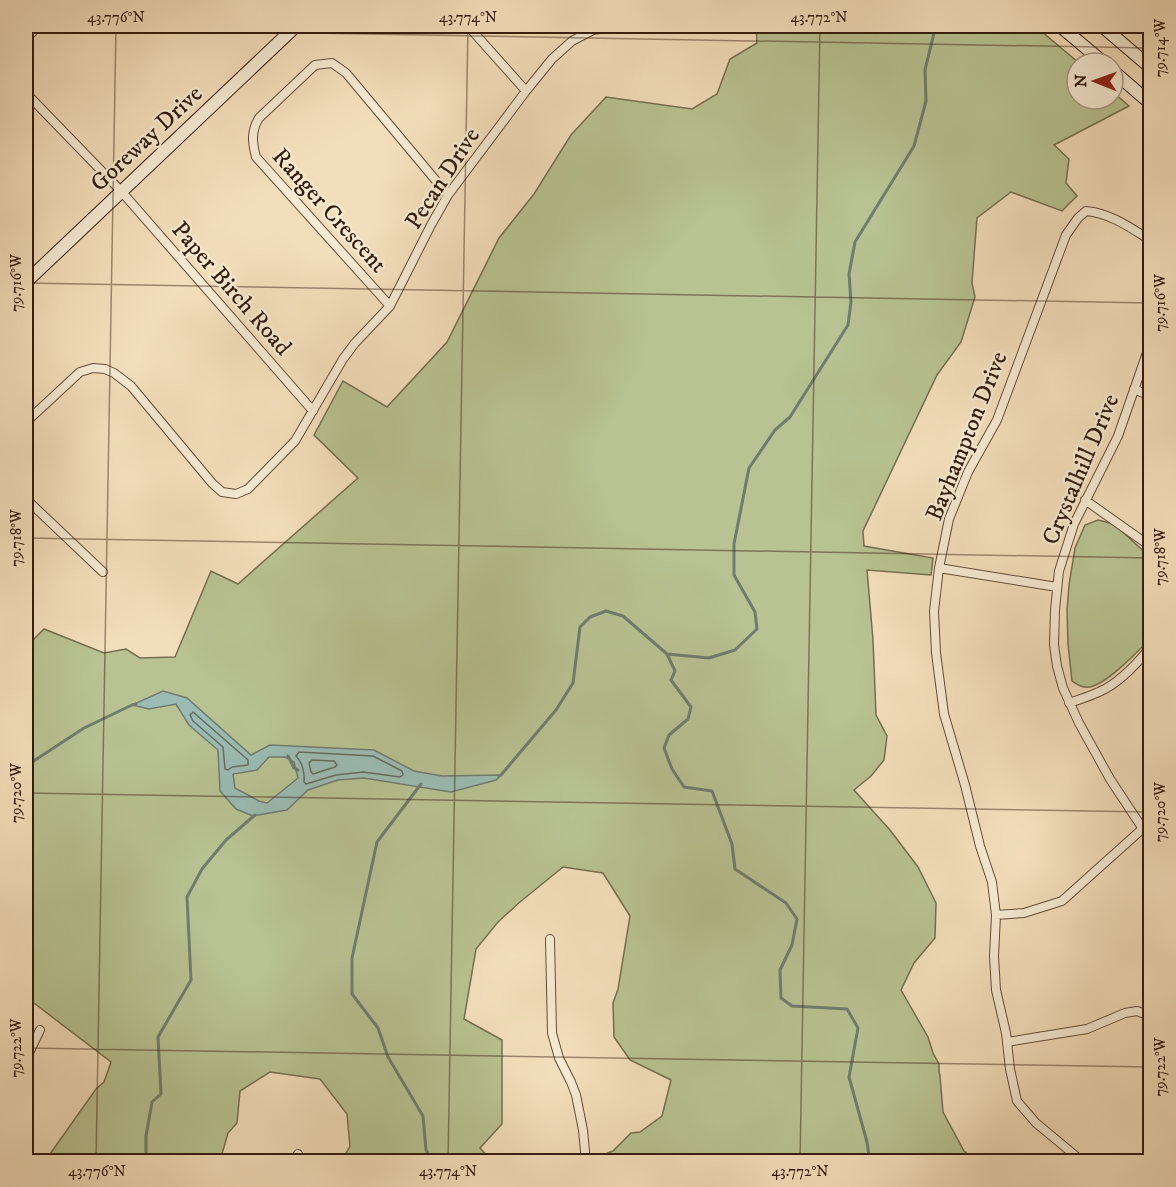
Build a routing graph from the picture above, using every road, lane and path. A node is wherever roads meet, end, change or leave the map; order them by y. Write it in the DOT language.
graph roads {
  1 [pos="38,26"];
  2 [pos="296,26"];
  3 [pos="468,26"];
  4 [pos="614,26"];
  5 [pos="648,26"];
  6 [pos="1060,26"];
  7 [pos="1102,26"];
  8 [pos="26,39"];
  9 [pos="1090,51"];
  10 [pos="1150,67"];
  11 [pos="1125,81"];
  12 [pos="526,91"];
  13 [pos="26,93"];
  14 [pos="1150,103"];
  15 [pos="122,190"];
  16 [pos="448,195"];
  17 [pos="1150,240"];
  18 [pos="26,282"];
  19 [pos="390,306"];
  20 [pos="1150,344"];
  21 [pos="1134,389"];
  22 [pos="1150,396"];
  23 [pos="313,411"];
  24 [pos="26,422"];
  25 [pos="26,499"];
  26 [pos="1085,500"];
  27 [pos="1150,546"];
  28 [pos="939,568"];
  29 [pos="103,572"];
  30 [pos="1057,587"];
  31 [pos="1150,648"];
  32 [pos="1069,703"];
  33 [pos="1150,822"];
  34 [pos="1143,829"];
  35 [pos="1150,837"];
  36 [pos="996,915"];
  37 [pos="550,939"];
  38 [pos="1150,1016"];
  39 [pos="40,1030"];
  40 [pos="1007,1042"];
  41 [pos="26,1059"];
  42 [pos="586,1161"];
  43 [pos="1083,1161"];
  1 -- 8 [label="street"];
  2 -- 15 [label="street, Goreway Drive"];
  3 -- 12 [label="street"];
  4 -- 5 [label="street, Pecan Drive"];
  4 -- 12 [label="street, Pecan Drive"];
  6 -- 9 [label="street"];
  7 -- 10 [label="street"];
  11 -- 14 [label="street"];
  12 -- 16 [label="street, Pecan Drive"];
  13 -- 15 [label="street, Paper Birch Road"];
  15 -- 18 [label="street, Goreway Drive"];
  15 -- 23 [label="street, Paper Birch Road"];
  16 -- 19 [label="street, Pecan Drive"];
  16 -- 19 [label="street, Ranger Crescent"];
  17 -- 28 [label="street, Bayhampton Drive"];
  19 -- 23 [label="street, Pecan Drive"];
  20 -- 21 [label="street, Crystalhill Drive"];
  21 -- 22 [label="street"];
  21 -- 26 [label="street, Crystalhill Drive"];
  23 -- 24 [label="street, Pecan Drive"];
  25 -- 29 [label="street"];
  26 -- 27 [label="street"];
  26 -- 30 [label="street, Crystalhill Drive"];
  28 -- 30 [label="street"];
  28 -- 36 [label="street, Bayhampton Drive"];
  30 -- 32 [label="street, Crystalhill Drive"];
  31 -- 32 [label="street"];
  32 -- 34 [label="street, Crystalhill Drive"];
  33 -- 34 [label="street"];
  34 -- 35 [label="street, Crystalhill Drive"];
  34 -- 36 [label="street"];
  36 -- 40 [label="street, Bayhampton Drive"];
  37 -- 42 [label="street"];
  38 -- 40 [label="street"];
  39 -- 41 [label="street"];
  40 -- 43 [label="street, Bayhampton Drive"];
}
